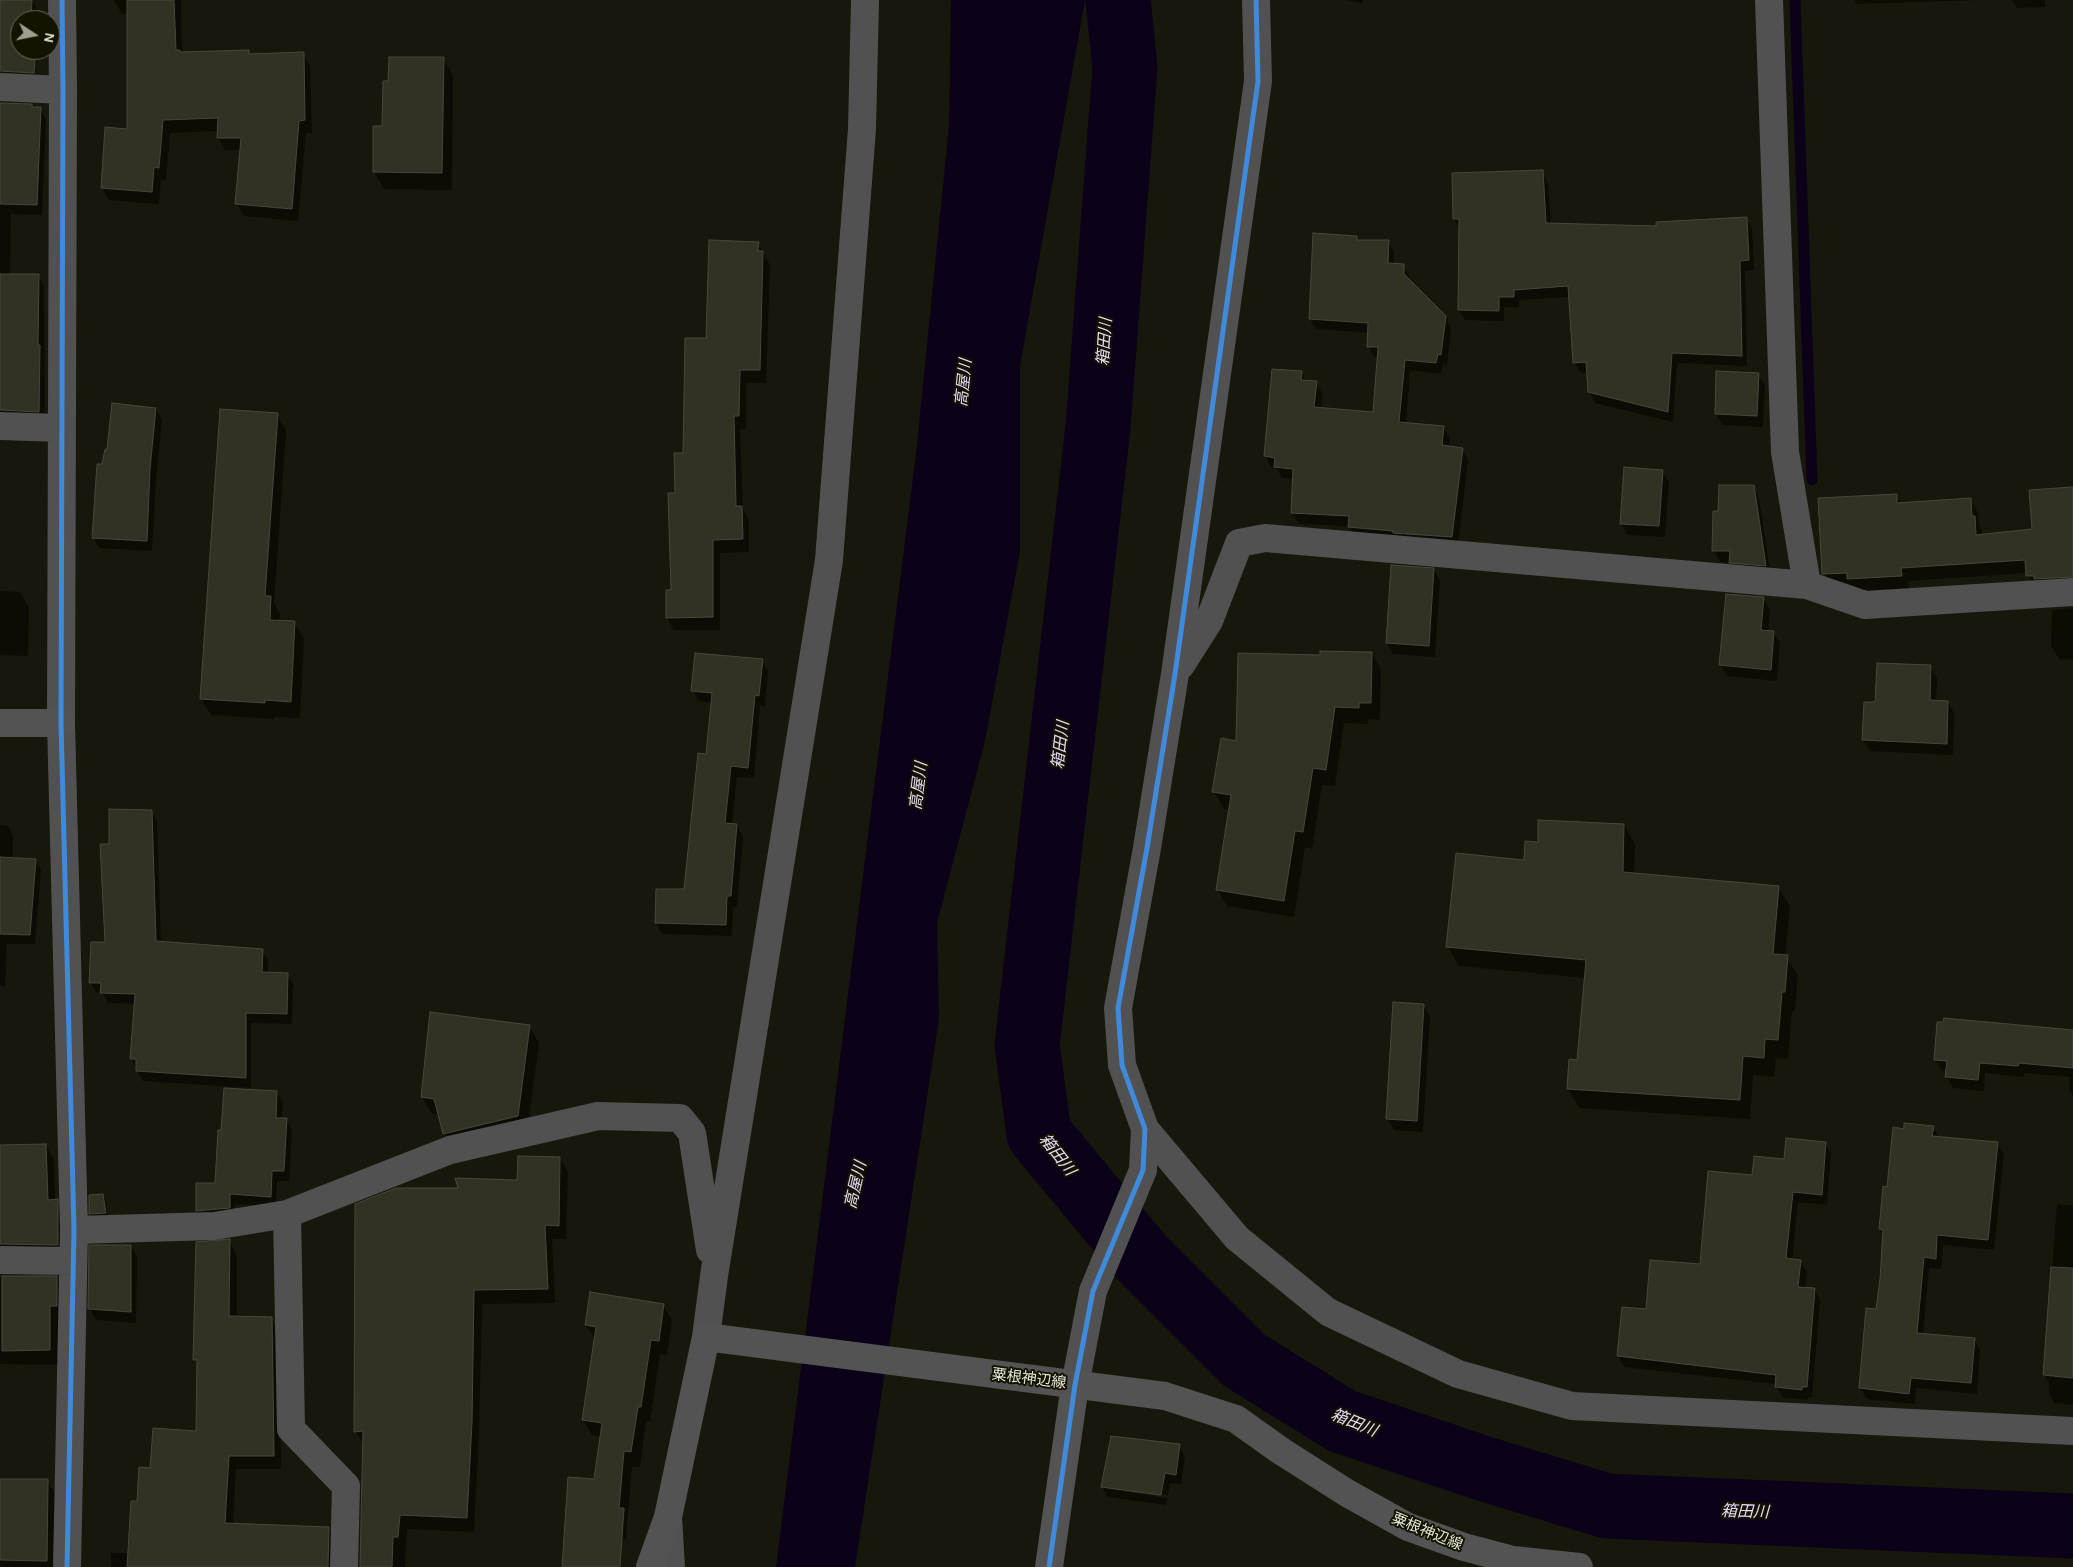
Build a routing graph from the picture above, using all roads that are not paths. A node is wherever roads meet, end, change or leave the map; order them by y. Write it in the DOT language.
graph roads {
  1 [pos="62,0"];
  2 [pos="865,0"];
  3 [pos="1256,0"];
  4 [pos="1769,0"];
  5 [pos="0,86"];
  6 [pos="63,90"];
  7 [pos="0,426"];
  8 [pos="61,428"];
  9 [pos="1807,585"];
  10 [pos="2073,592"];
  11 [pos="1175,674"];
  12 [pos="0,722"];
  13 [pos="61,723"];
  14 [pos="1145,1129"];
  15 [pos="286,1214"];
  16 [pos="74,1230"];
  17 [pos="0,1260"];
  18 [pos="73,1261"];
  19 [pos="714,1276"];
  20 [pos="714,1338"];
  21 [pos="1075,1385"];
  22 [pos="2073,1431"];
  23 [pos="668,1517"];
  24 [pos="67,1567"];
  25 [pos="344,1567"];
  26 [pos="650,1567"];
  27 [pos="671,1567"];
  28 [pos="1049,1567"];
  29 [pos="1579,1567"];
  1 -- 6 [label="street"];
  2 -- 19 [label="street"];
  3 -- 11 [label="street"];
  4 -- 9 [label="street"];
  5 -- 6 [label="street"];
  6 -- 8 [label="street"];
  7 -- 8 [label="street"];
  8 -- 13 [label="street"];
  9 -- 10 [label="street"];
  9 -- 11 [label="street"];
  11 -- 14 [label="street"];
  12 -- 13 [label="main road"];
  13 -- 16 [label="street"];
  14 -- 21 [label="street"];
  14 -- 22 [label="street"];
  15 -- 16 [label="street"];
  15 -- 19 [label="street"];
  15 -- 25 [label="street"];
  16 -- 18 [label="street"];
  17 -- 18 [label="street"];
  18 -- 24 [label="street"];
  19 -- 20 [label="street"];
  20 -- 21 [label="main road, 粟根神辺線"];
  20 -- 23 [label="main road"];
  21 -- 28 [label="main road"];
  21 -- 29 [label="main road, 粟根神辺線"];
  23 -- 26 [label="main road"];
  23 -- 27 [label="street"];
}
